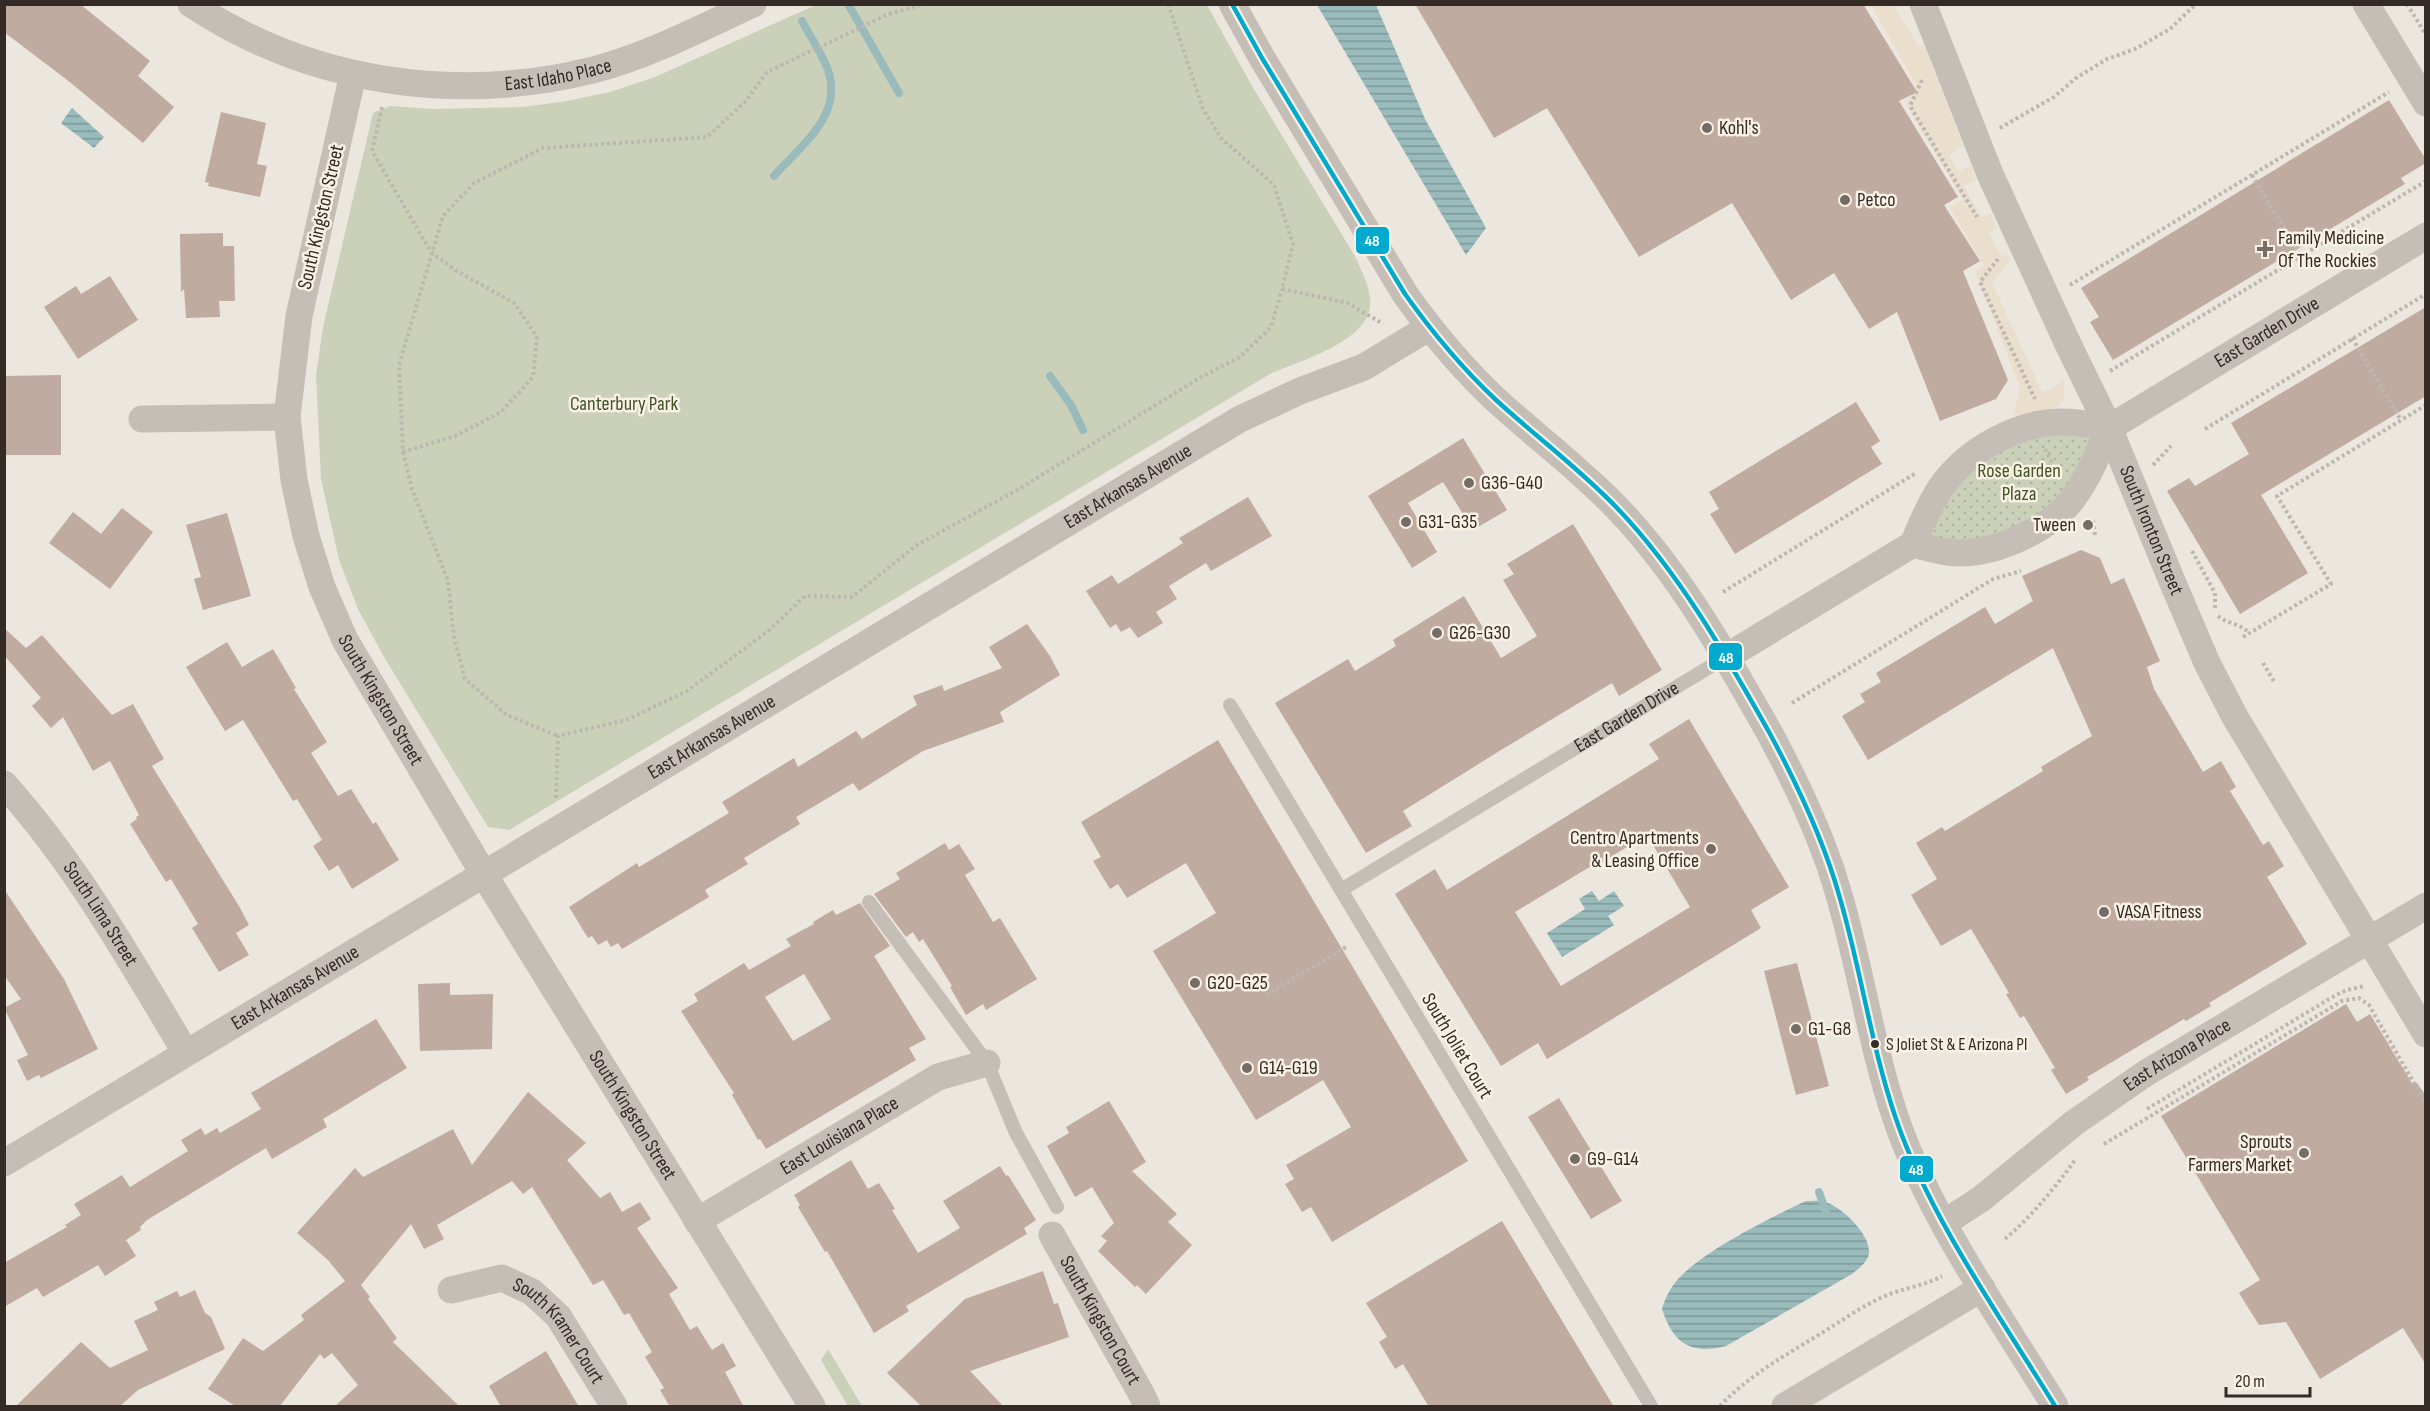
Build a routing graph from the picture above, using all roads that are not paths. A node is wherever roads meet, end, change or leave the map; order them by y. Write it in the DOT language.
graph roads {
  1 [pos="191,4"];
  2 [pos="753,4"];
  3 [pos="1232,4"];
  4 [pos="1923,4"];
  5 [pos="2366,4"];
  6 [pos="353,74"];
  7 [pos="2426,103"];
  8 [pos="2426,236"];
  9 [pos="1418,335"];
  10 [pos="287,417"];
  11 [pos="141,418"];
  12 [pos="2109,428"];
  13 [pos="1913,544"];
  14 [pos="1726,657"];
  15 [pos="1230,705"];
  16 [pos="4,784"];
  17 [pos="483,873"];
  18 [pos="1341,890"];
  19 [pos="869,902"];
  20 [pos="2426,906"];
  21 [pos="2370,941"];
  22 [pos="2426,1034"];
  23 [pos="186,1053"];
  24 [pos="987,1063"];
  25 [pos="4,1163"];
  26 [pos="1058,1207"];
  27 [pos="697,1221"];
  28 [pos="1944,1223"];
  29 [pos="1052,1234"];
  30 [pos="1982,1288"];
  31 [pos="451,1290"];
  32 [pos="614,1407"];
  33 [pos="812,1407"];
  34 [pos="1147,1407"];
  35 [pos="1651,1407"];
  36 [pos="1785,1407"];
  37 [pos="2055,1407"];
  1 -- 6 [label="street"];
  2 -- 6 [label="street, East Idaho Place"];
  3 -- 9 [label="street"];
  4 -- 12 [label="street, South Ironton Street"];
  5 -- 7 [label="street"];
  6 -- 10 [label="street, South Kingston Street"];
  8 -- 12 [label="street, East Garden Drive"];
  9 -- 14 [label="street"];
  9 -- 17 [label="street, East Arkansas Avenue"];
  10 -- 11 [label="street"];
  10 -- 17 [label="street, South Kingston Street"];
  12 -- 13 [label="street"];
  12 -- 13 [label="street"];
  12 -- 21 [label="street, South Ironton Street"];
  13 -- 14 [label="street, East Garden Drive"];
  14 -- 18 [label="lane, East Garden Drive"];
  14 -- 28 [label="street"];
  15 -- 18 [label="lane, South Joliet Court"];
  16 -- 23 [label="street, South Lima Street"];
  17 -- 23 [label="street, East Arkansas Avenue"];
  17 -- 27 [label="street, South Kingston Street"];
  18 -- 35 [label="lane, South Joliet Court"];
  19 -- 24 [label="lane"];
  20 -- 21 [label="street, East Arizona Place"];
  21 -- 22 [label="street, South Ironton Street"];
  21 -- 28 [label="street, East Arizona Place"];
  23 -- 25 [label="street, East Arkansas Avenue"];
  24 -- 26 [label="lane"];
  24 -- 27 [label="street, East Louisiana Place"];
  27 -- 33 [label="street, South Kingston Street"];
  28 -- 30 [label="street"];
  29 -- 34 [label="street, South Kingston Court"];
  30 -- 36 [label="street"];
  30 -- 37 [label="street"];
  31 -- 32 [label="street, South Kramer Court"];
}
